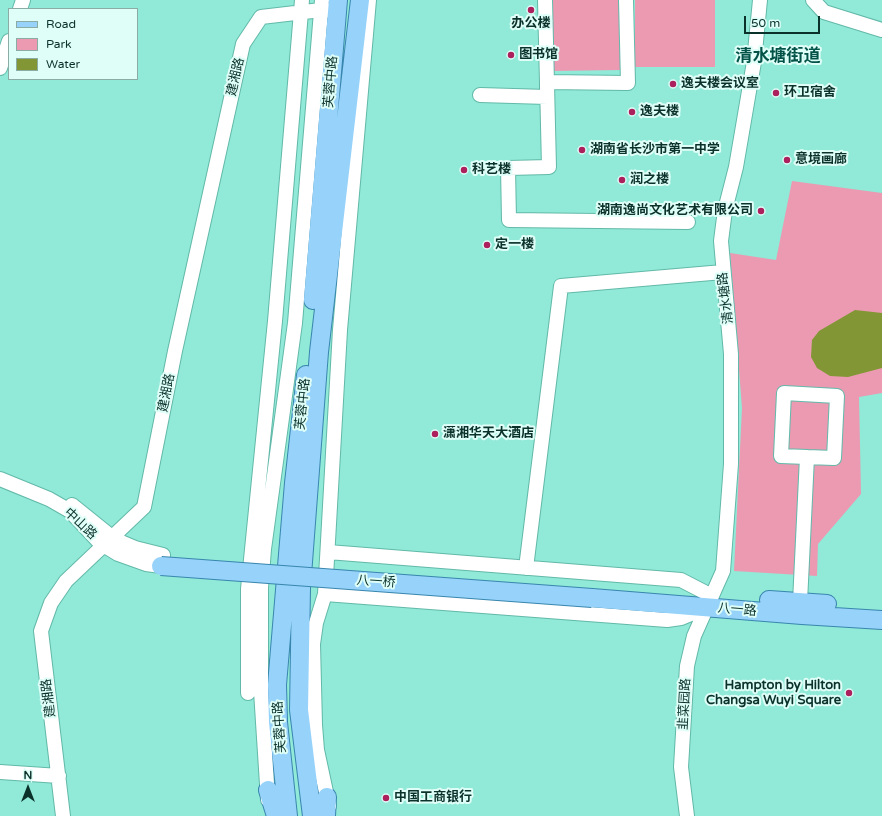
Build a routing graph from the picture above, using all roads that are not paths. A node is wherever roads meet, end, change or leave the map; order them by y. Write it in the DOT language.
graph roads {
  1 [pos="360,0"];
  2 [pos="369,0"];
  3 [pos="545,0"];
  4 [pos="626,0"];
  5 [pos="760,0"];
  6 [pos="813,0"];
  7 [pos="330,5"];
  8 [pos="301,7"];
  9 [pos="882,30"];
  10 [pos="5,47"];
  11 [pos="0,68"];
  12 [pos="547,82"];
  13 [pos="480,95"];
  14 [pos="547,96"];
  15 [pos="688,222"];
  16 [pos="723,272"];
  17 [pos="807,457"];
  18 [pos="0,473"];
  19 [pos="0,479"];
  20 [pos="109,542"];
  21 [pos="328,552"];
  22 [pos="162,560"];
  23 [pos="526,568"];
  24 [pos="592,593"];
  25 [pos="325,594"];
  26 [pos="709,602"];
  27 [pos="800,602"];
  28 [pos="882,608"];
  29 [pos="882,620"];
  30 [pos="248,693"];
  31 [pos="0,772"];
  32 [pos="59,776"];
  33 [pos="268,790"];
  34 [pos="317,808"];
  35 [pos="286,814"];
  36 [pos="63,816"];
  37 [pos="268,816"];
  38 [pos="326,816"];
  39 [pos="332,816"];
  40 [pos="687,816"];
  1 -- 34 [label="main road, 芙蓉中路"];
  2 -- 21 [label="street"];
  3 -- 12 [label="street"];
  4 -- 12 [label="street"];
  5 -- 16 [label="street, 清水塘路"];
  6 -- 9 [label="street"];
  7 -- 8 [label="street, 建湘路"];
  7 -- 33 [label="street"];
  7 -- 35 [label="main road, 芙蓉中路"];
  8 -- 20 [label="street, 建湘路"];
  8 -- 30 [label="street"];
  10 -- 11 [label="street"];
  12 -- 14 [label="street"];
  13 -- 14 [label="street"];
  14 -- 15 [label="street"];
  16 -- 23 [label="street"];
  16 -- 26 [label="street, 清水塘路"];
  17 -- 17 [label="street"];
  17 -- 27 [label="street"];
  18 -- 20 [label="street, 中山路"];
  19 -- 20 [label="street, 中山路"];
  20 -- 22 [label="street, 中山路"];
  20 -- 32 [label="street, 建湘路"];
  21 -- 23 [label="street"];
  21 -- 25 [label="street"];
  22 -- 24 [label="main road, 八一桥"];
  23 -- 26 [label="street"];
  24 -- 26 [label="main road, 八一路"];
  25 -- 26 [label="street"];
  25 -- 34 [label="street"];
  26 -- 27 [label="main road, 八一路"];
  26 -- 29 [label="main road, 八一路"];
  26 -- 40 [label="street, 韭菜园路"];
  27 -- 28 [label="main road, 八一路"];
  31 -- 32 [label="street"];
  32 -- 36 [label="street, 建湘路"];
  33 -- 35 [label="main road"];
  33 -- 37 [label="street"];
  34 -- 38 [label="main road, 芙蓉中路"];
  34 -- 39 [label="street"];
}
